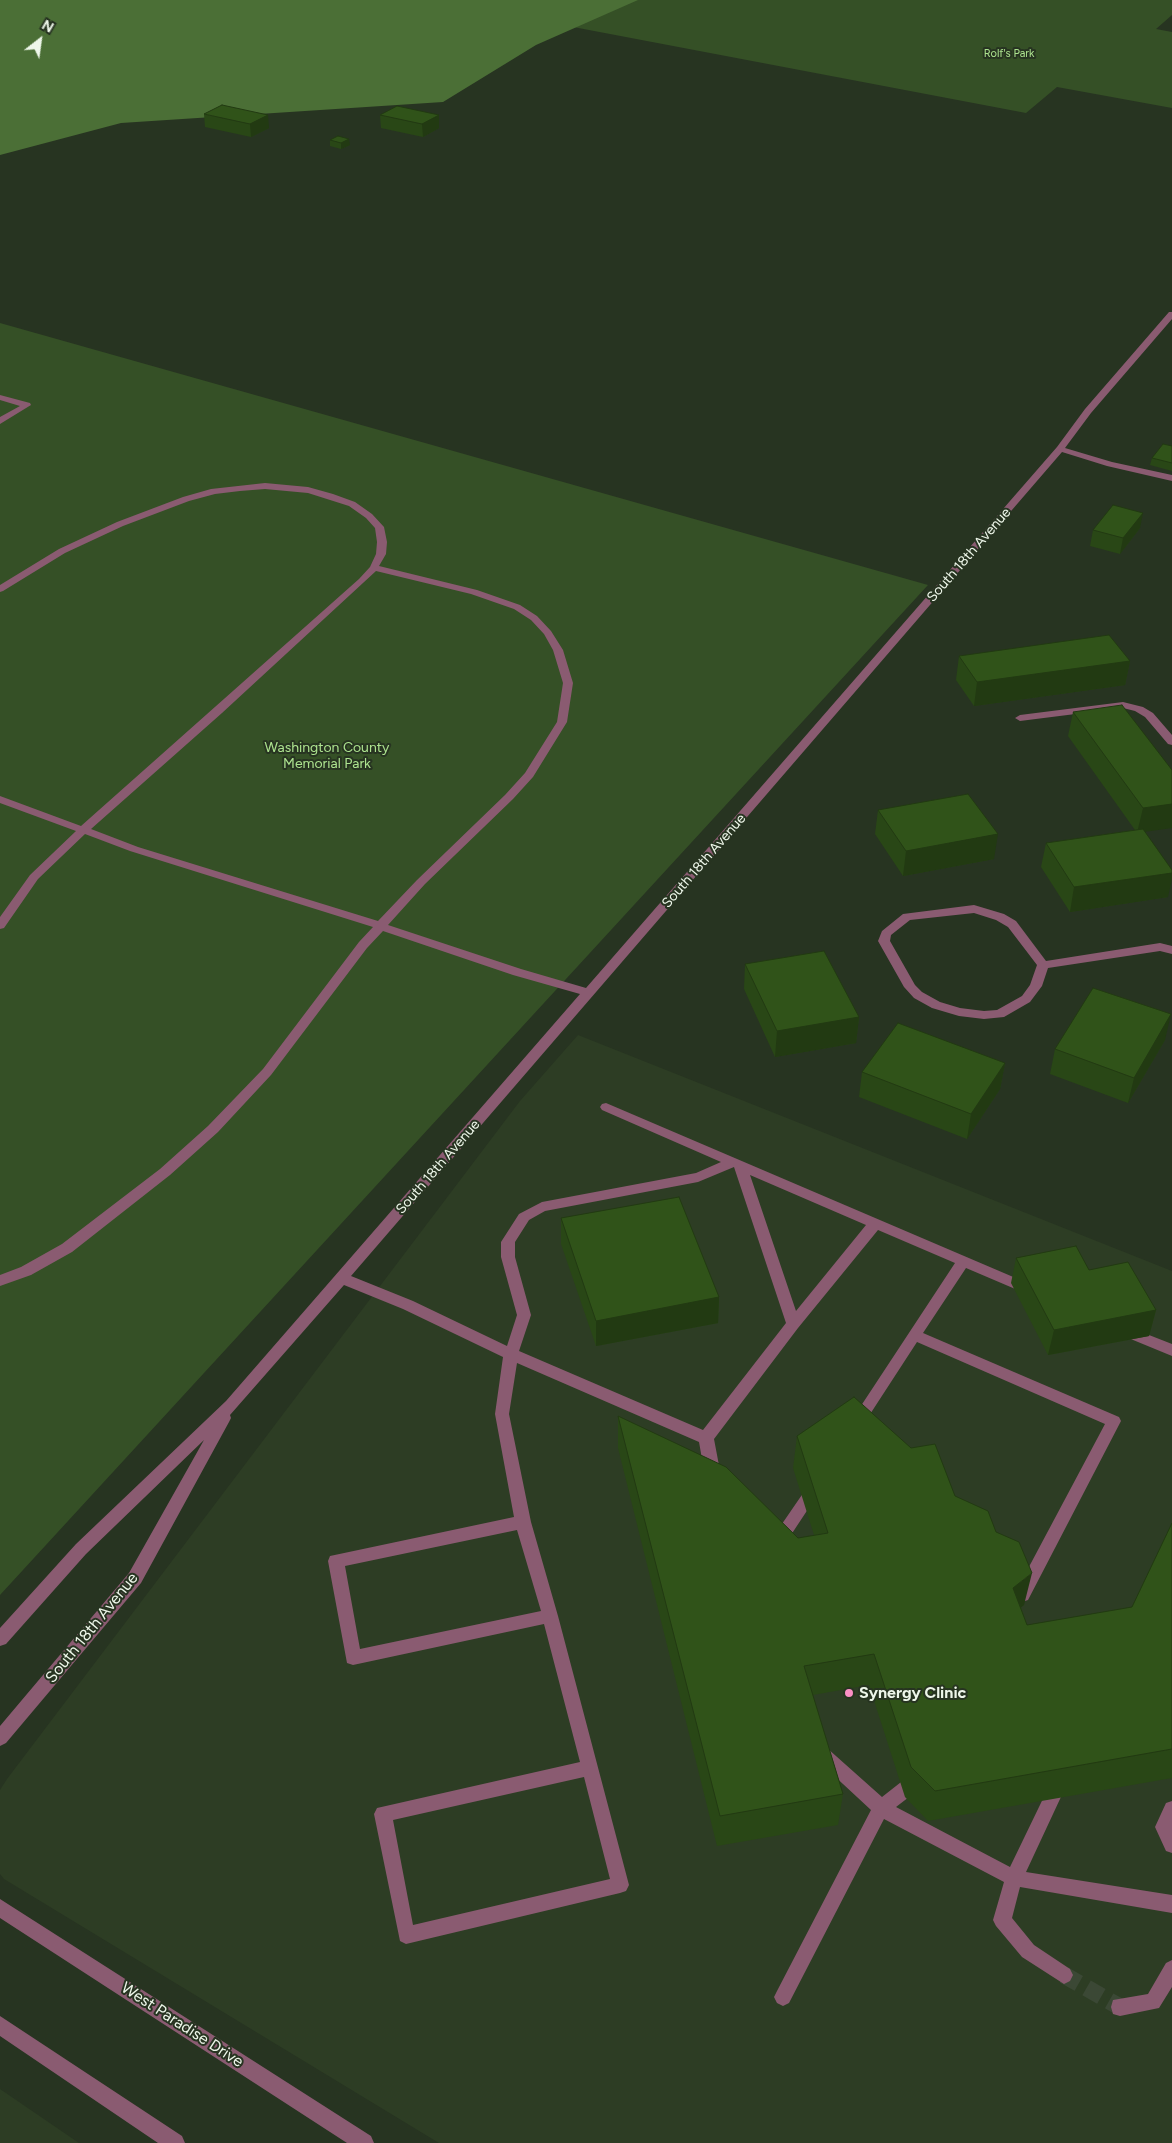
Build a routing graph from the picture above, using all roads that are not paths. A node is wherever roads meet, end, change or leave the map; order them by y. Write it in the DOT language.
graph roads {
  1 [pos="1172,314"];
  2 [pos="0,397"];
  3 [pos="0,421"];
  4 [pos="1060,449"];
  5 [pos="1172,478"];
  6 [pos="374,568"];
  7 [pos="0,589"];
  8 [pos="1020,718"];
  9 [pos="1172,742"];
  10 [pos="0,799"];
  11 [pos="83,830"];
  12 [pos="0,925"];
  13 [pos="380,926"];
  14 [pos="1172,950"];
  15 [pos="1043,965"];
  16 [pos="589,993"];
  17 [pos="606,1108"];
  18 [pos="737,1163"];
  19 [pos="875,1224"];
  20 [pos="963,1262"];
  21 [pos="341,1278"];
  22 [pos="0,1281"];
  23 [pos="1035,1292"];
  24 [pos="793,1324"];
  25 [pos="1117,1327"];
  26 [pos="914,1335"];
  27 [pos="1172,1350"];
  28 [pos="511,1354"];
  29 [pos="231,1405"];
  30 [pos="849,1434"];
  31 [pos="706,1438"];
  32 [pos="822,1476"];
  33 [pos="716,1494"];
  34 [pos="523,1522"];
  35 [pos="762,1547"];
  36 [pos="1013,1613"];
  37 [pos="550,1616"];
  38 [pos="0,1639"];
  39 [pos="0,1738"];
  40 [pos="811,1744"];
  41 [pos="590,1768"];
  42 [pos="930,1770"];
  43 [pos="1065,1771"];
  44 [pos="881,1808"];
  45 [pos="1172,1809"];
  46 [pos="1172,1845"];
  47 [pos="1014,1878"];
  48 [pos="1172,1904"];
  49 [pos="0,1908"];
  50 [pos="1172,1969"];
  51 [pos="1064,1975"];
  52 [pos="783,1997"];
  53 [pos="1120,2007"];
  54 [pos="0,2025"];
  55 [pos="175,2143"];
  56 [pos="364,2143"];
  1 -- 4 [label="street, South 18th Avenue"];
  2 -- 3 [label="street"];
  4 -- 5 [label="street"];
  4 -- 16 [label="street, South 18th Avenue"];
  6 -- 7 [label="street"];
  6 -- 11 [label="street"];
  6 -- 13 [label="street"];
  8 -- 9 [label="street"];
  10 -- 11 [label="street"];
  11 -- 12 [label="street"];
  11 -- 13 [label="street"];
  13 -- 16 [label="street"];
  13 -- 22 [label="street"];
  14 -- 15 [label="street"];
  15 -- 15 [label="street"];
  16 -- 21 [label="street, South 18th Avenue"];
  17 -- 18 [label="street"];
  18 -- 19 [label="street"];
  18 -- 24 [label="street"];
  18 -- 28 [label="street"];
  19 -- 20 [label="street"];
  19 -- 24 [label="street"];
  20 -- 23 [label="street"];
  20 -- 26 [label="street"];
  21 -- 28 [label="street"];
  21 -- 29 [label="street, South 18th Avenue"];
  24 -- 31 [label="street"];
  25 -- 27 [label="street"];
  26 -- 30 [label="street"];
  26 -- 36 [label="street"];
  28 -- 31 [label="street"];
  28 -- 34 [label="street"];
  29 -- 38 [label="street, South 18th Avenue"];
  29 -- 39 [label="street, South 18th Avenue"];
  31 -- 33 [label="street"];
  32 -- 35 [label="street"];
  34 -- 37 [label="street"];
  34 -- 37 [label="street"];
  37 -- 41 [label="street"];
  40 -- 44 [label="street"];
  41 -- 41 [label="street"];
  42 -- 44 [label="street"];
  43 -- 47 [label="street"];
  44 -- 47 [label="street"];
  44 -- 52 [label="street"];
  45 -- 46 [label="street"];
  47 -- 48 [label="street"];
  47 -- 51 [label="street"];
  49 -- 56 [label="street, West Paradise Drive"];
  50 -- 53 [label="street"];
  54 -- 55 [label="street"];
}
